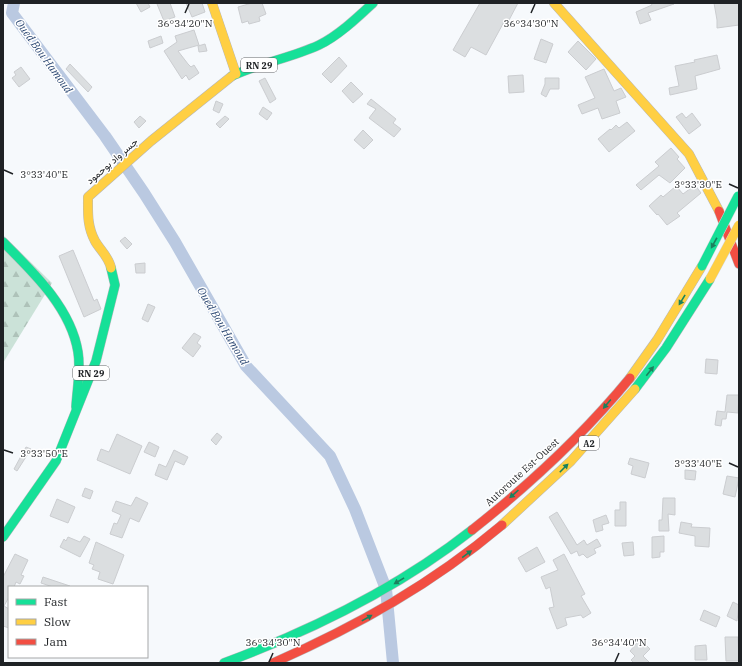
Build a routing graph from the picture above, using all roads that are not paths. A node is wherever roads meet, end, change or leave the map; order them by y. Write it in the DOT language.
graph roads {
  1 [pos="212,3"];
  2 [pos="373,3"];
  3 [pos="554,3"];
  4 [pos="236,74"];
  5 [pos="738,194"];
  6 [pos="739,225"];
  7 [pos="3,242"];
  8 [pos="739,264"];
  9 [pos="75,417"];
  10 [pos="3,536"];
  11 [pos="224,663"];
  12 [pos="273,663"];
  1 -- 4 [label="main road"];
  2 -- 4 [label="main road, RN 29"];
  3 -- 8 [label="main road"];
  4 -- 9 [label="main road, جسر واد بوحمود / RN 29"];
  5 -- 11 [label="main road, Autoroute Est-Ouest / A2, one-way, bridge"];
  12 -- 6 [label="main road, A2, one-way, bridge"];
  7 -- 9 [label="main road"];
  9 -- 10 [label="main road, RN 29"];
}
